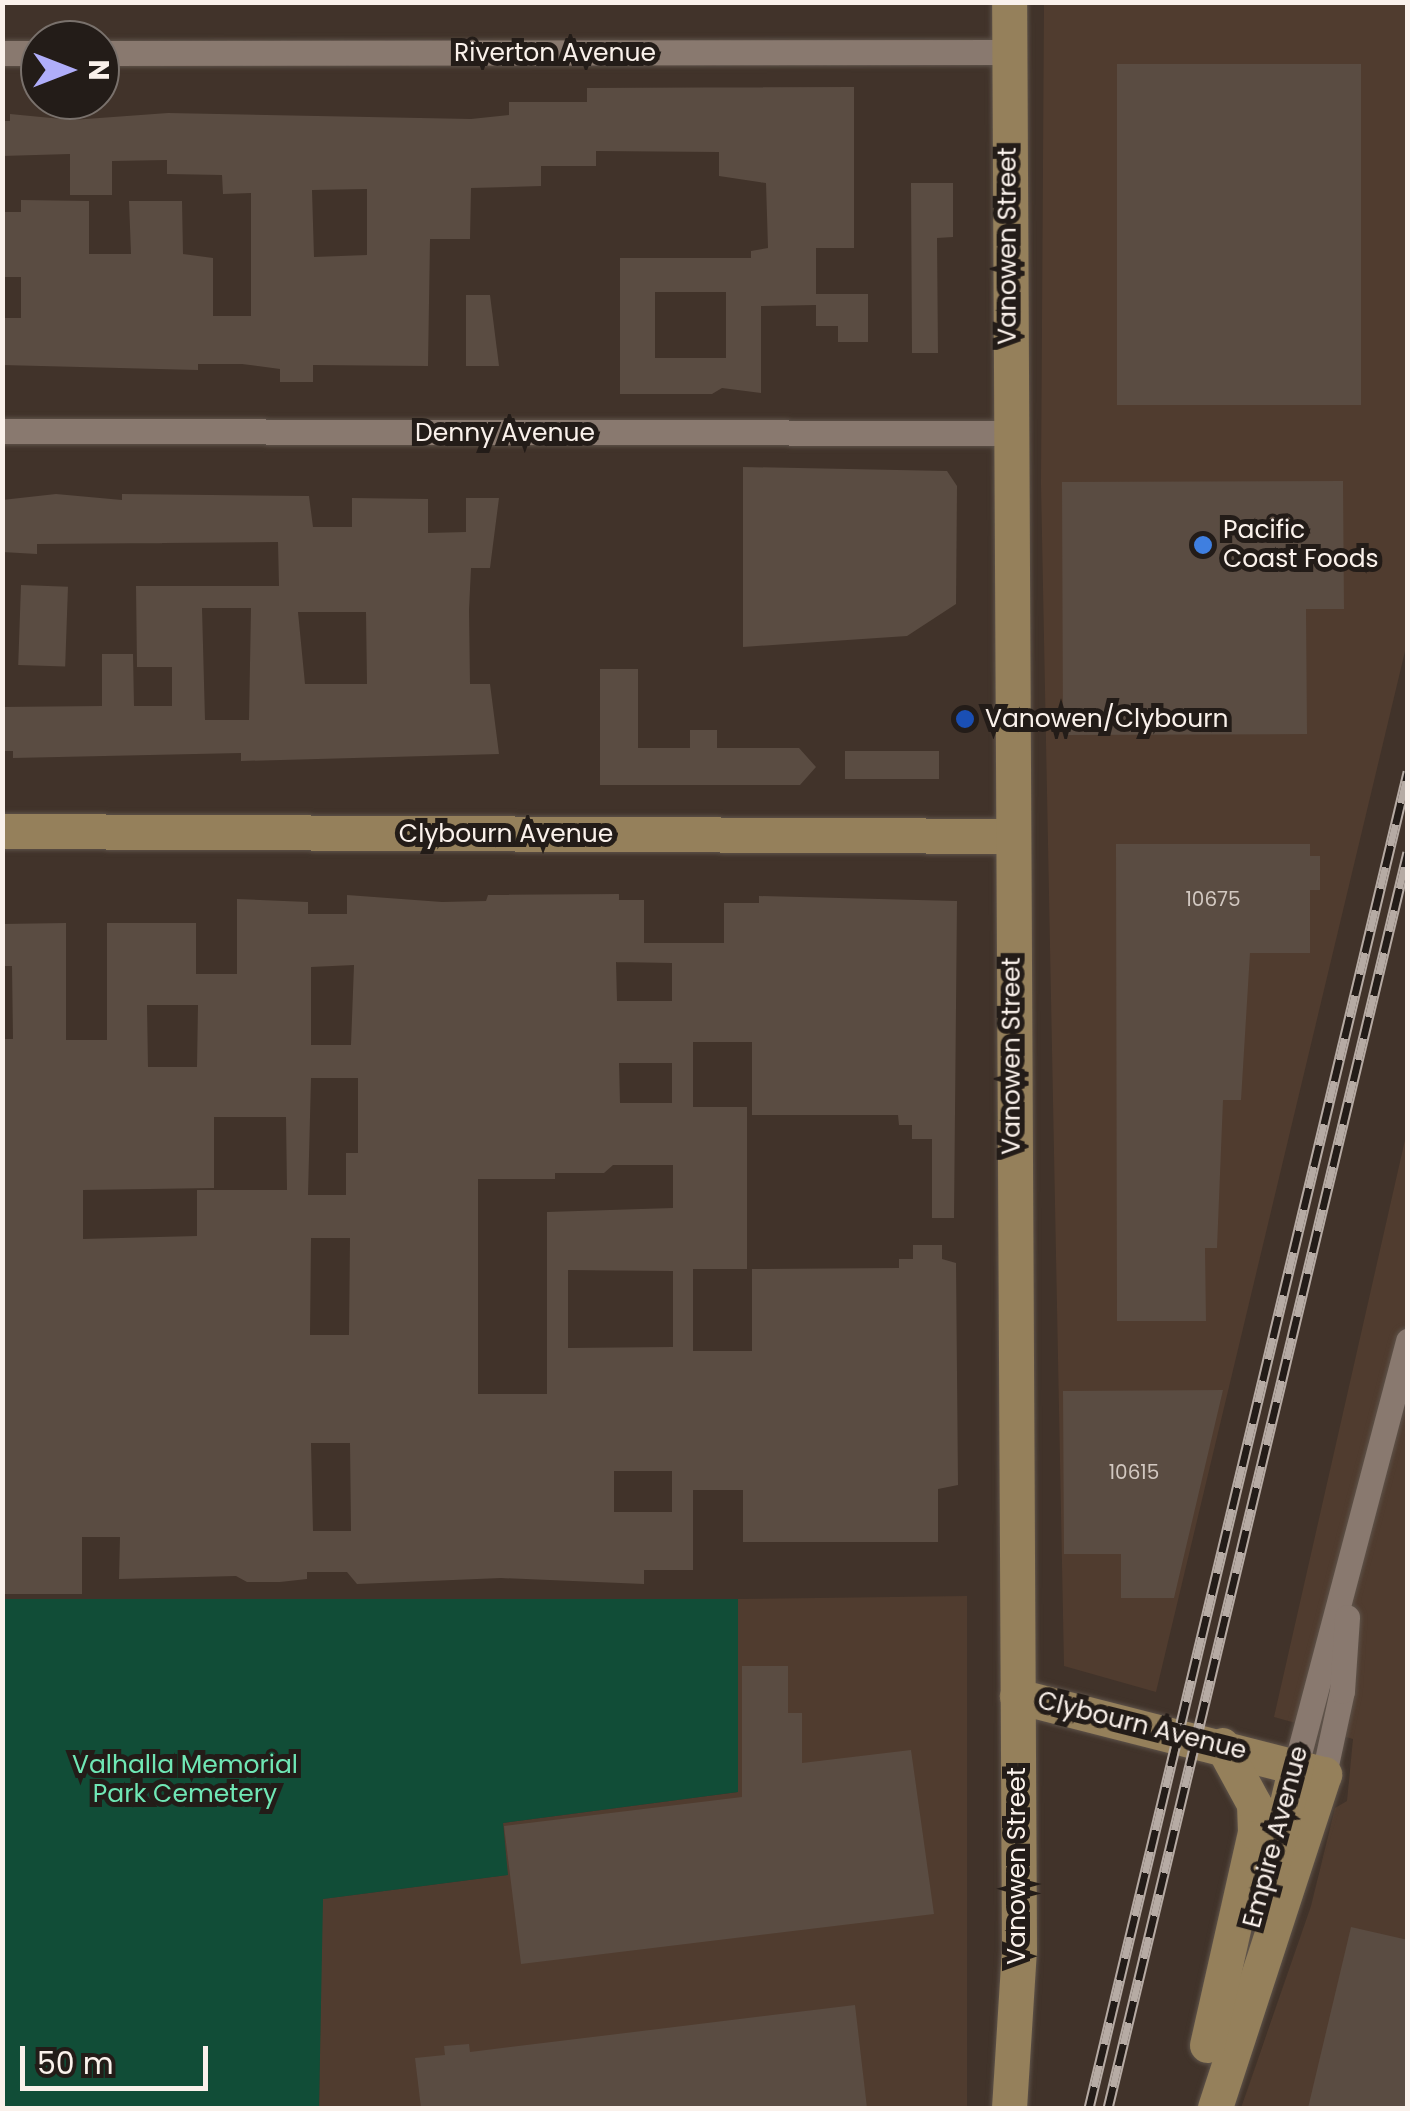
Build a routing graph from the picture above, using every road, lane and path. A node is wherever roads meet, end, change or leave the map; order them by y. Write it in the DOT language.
graph roads {
  1 [pos="1009,2"];
  2 [pos="1010,52"];
  3 [pos="120,53"];
  4 [pos="2,432"];
  5 [pos="1008,433"];
  6 [pos="2,831"];
  7 [pos="1010,836"];
  8 [pos="1408,1341"];
  9 [pos="1017,1696"];
  10 [pos="1222,1745"];
  11 [pos="1310,1770"];
  12 [pos="1207,2046"];
  13 [pos="1009,2108"];
  14 [pos="1191,2108"];
  15 [pos="1215,2108"];
  1 -- 2 [label="main road, Vanowen Street"];
  2 -- 3 [label="street, Riverton Avenue"];
  2 -- 5 [label="main road, Vanowen Street"];
  4 -- 5 [label="street, Denny Avenue"];
  5 -- 7 [label="main road, Vanowen Street"];
  6 -- 7 [label="main road, Clybourn Avenue"];
  7 -- 9 [label="main road, Vanowen Street"];
  8 -- 11 [label="street, Empire Avenue"];
  9 -- 10 [label="main road, Clybourn Avenue"];
  9 -- 13 [label="main road, Vanowen Street"];
  10 -- 11 [label="main road, Clybourn Avenue"];
  10 -- 12 [label="main road"];
  11 -- 12 [label="main road, Empire Avenue"];
  11 -- 15 [label="main road, Empire Avenue"];
  12 -- 14 [label="main road, Empire Avenue"];
}
